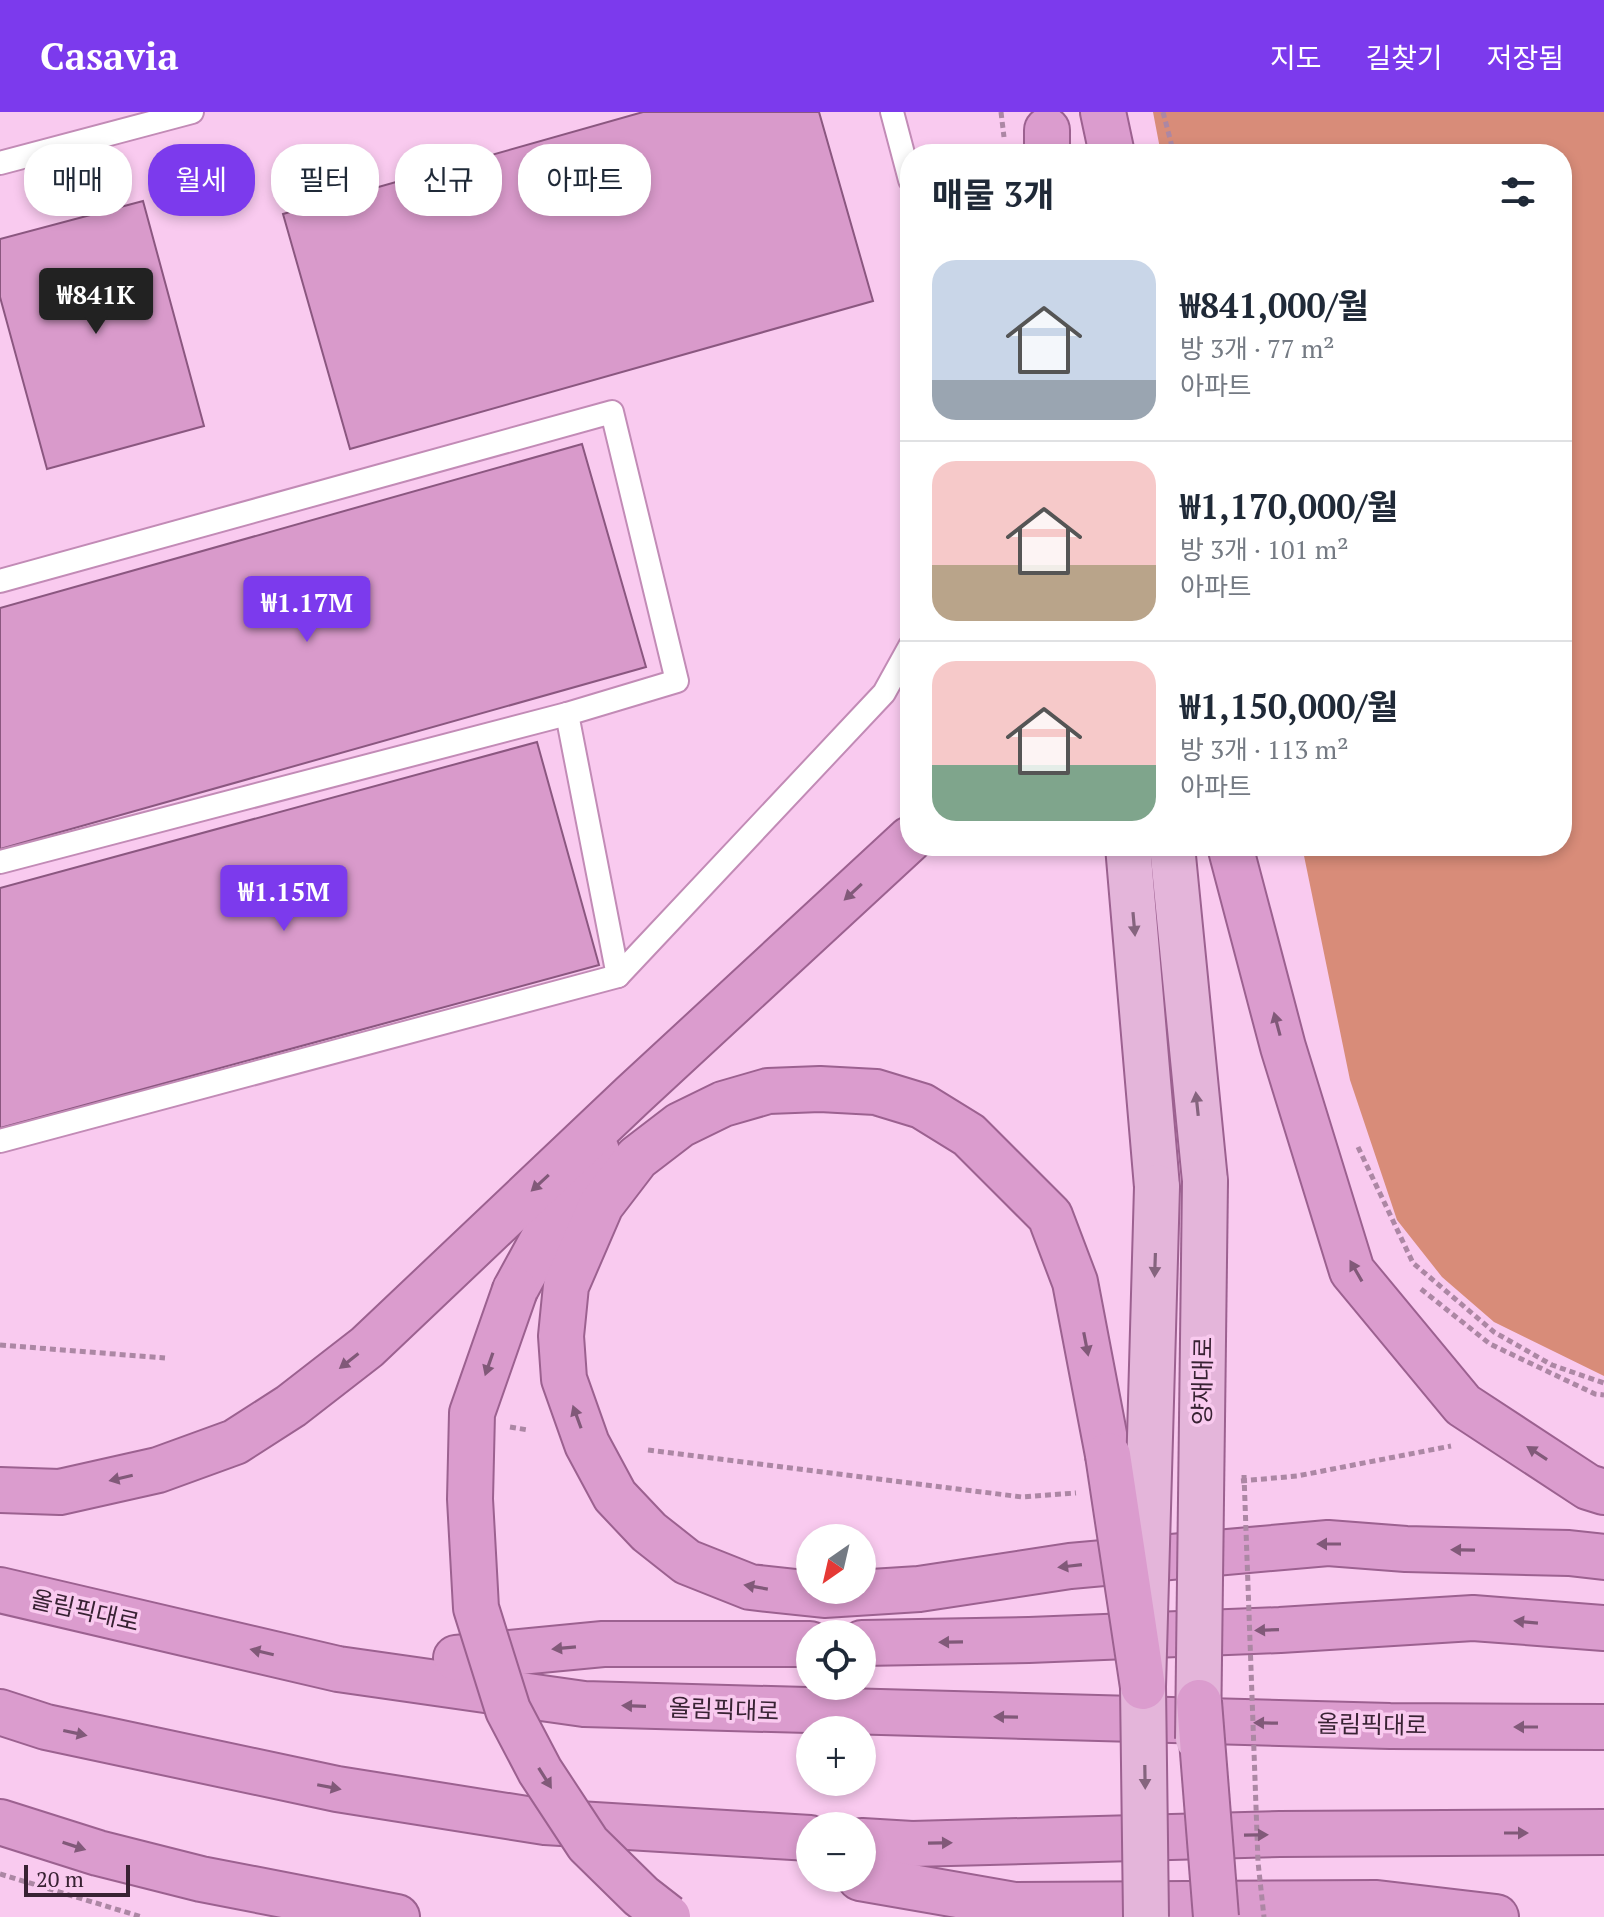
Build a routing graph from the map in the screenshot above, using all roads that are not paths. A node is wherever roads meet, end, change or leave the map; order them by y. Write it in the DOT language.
graph roads {
  1 [pos="192,112"];
  2 [pos="892,112"];
  3 [pos="1092,112"];
  4 [pos="1103,112"];
  5 [pos="900,144"];
  6 [pos="1096,144"];
  7 [pos="1110,144"];
  8 [pos="0,163"];
  9 [pos="0,581"];
  10 [pos="900,664"];
  11 [pos="567,714"];
  12 [pos="900,848"];
  13 [pos="1129,856"];
  14 [pos="1173,856"];
  15 [pos="1233,856"];
  16 [pos="0,862"];
  17 [pos="618,976"];
  18 [pos="633,1095"];
  19 [pos="0,1141"];
  20 [pos="0,1490"];
  21 [pos="1604,1492"];
  22 [pos="1587,1555"];
  23 [pos="0,1590"];
  24 [pos="1604,1628"];
  25 [pos="876,1643"];
  26 [pos="796,1644"];
  27 [pos="338,1669"];
  28 [pos="1143,1687"];
  29 [pos="1199,1702"];
  30 [pos="0,1712"];
  31 [pos="1604,1727"];
  32 [pos="0,1822"];
  33 [pos="545,1822"];
  34 [pos="1604,1832"];
  35 [pos="796,1837"];
  36 [pos="876,1842"];
  37 [pos="796,1867"];
  38 [pos="876,1881"];
  39 [pos="397,1917"];
  40 [pos="668,1917"];
  41 [pos="1146,1917"];
  42 [pos="1195,1917"];
  43 [pos="1216,1917"];
  44 [pos="1496,1917"];
  1 -- 8 [label="lane"];
  2 -- 5 [label="lane"];
  3 -- 6 [label="main road"];
  4 -- 7 [label="highway"];
  9 -- 11 [label="lane"];
  10 -- 17 [label="lane"];
  11 -- 16 [label="lane"];
  11 -- 17 [label="lane"];
  12 -- 18 [label="highway, one-way"];
  13 -- 28 [label="main road, one-way, bridge"];
  29 -- 14 [label="main road, 양재대로, one-way, bridge"];
  21 -- 15 [label="highway, one-way"];
  17 -- 19 [label="lane"];
  18 -- 20 [label="highway, one-way"];
  18 -- 40 [label="highway, one-way, bridge"];
  22 -- 28 [label="highway, one-way, bridge"];
  27 -- 23 [label="highway, 올림픽대로, one-way"];
  24 -- 25 [label="highway, one-way"];
  26 -- 27 [label="highway, one-way"];
  31 -- 27 [label="highway, 올림픽대로, one-way"];
  28 -- 41 [label="main road, one-way, bridge"];
  29 -- 42 [label="main road, 양재대로, bridge"];
  29 -- 43 [label="highway, bridge"];
  30 -- 33 [label="highway, one-way"];
  32 -- 39 [label="highway, one-way"];
  33 -- 35 [label="highway"];
  33 -- 37 [label="highway"];
  36 -- 34 [label="highway, one-way"];
  38 -- 44 [label="highway"];
}
